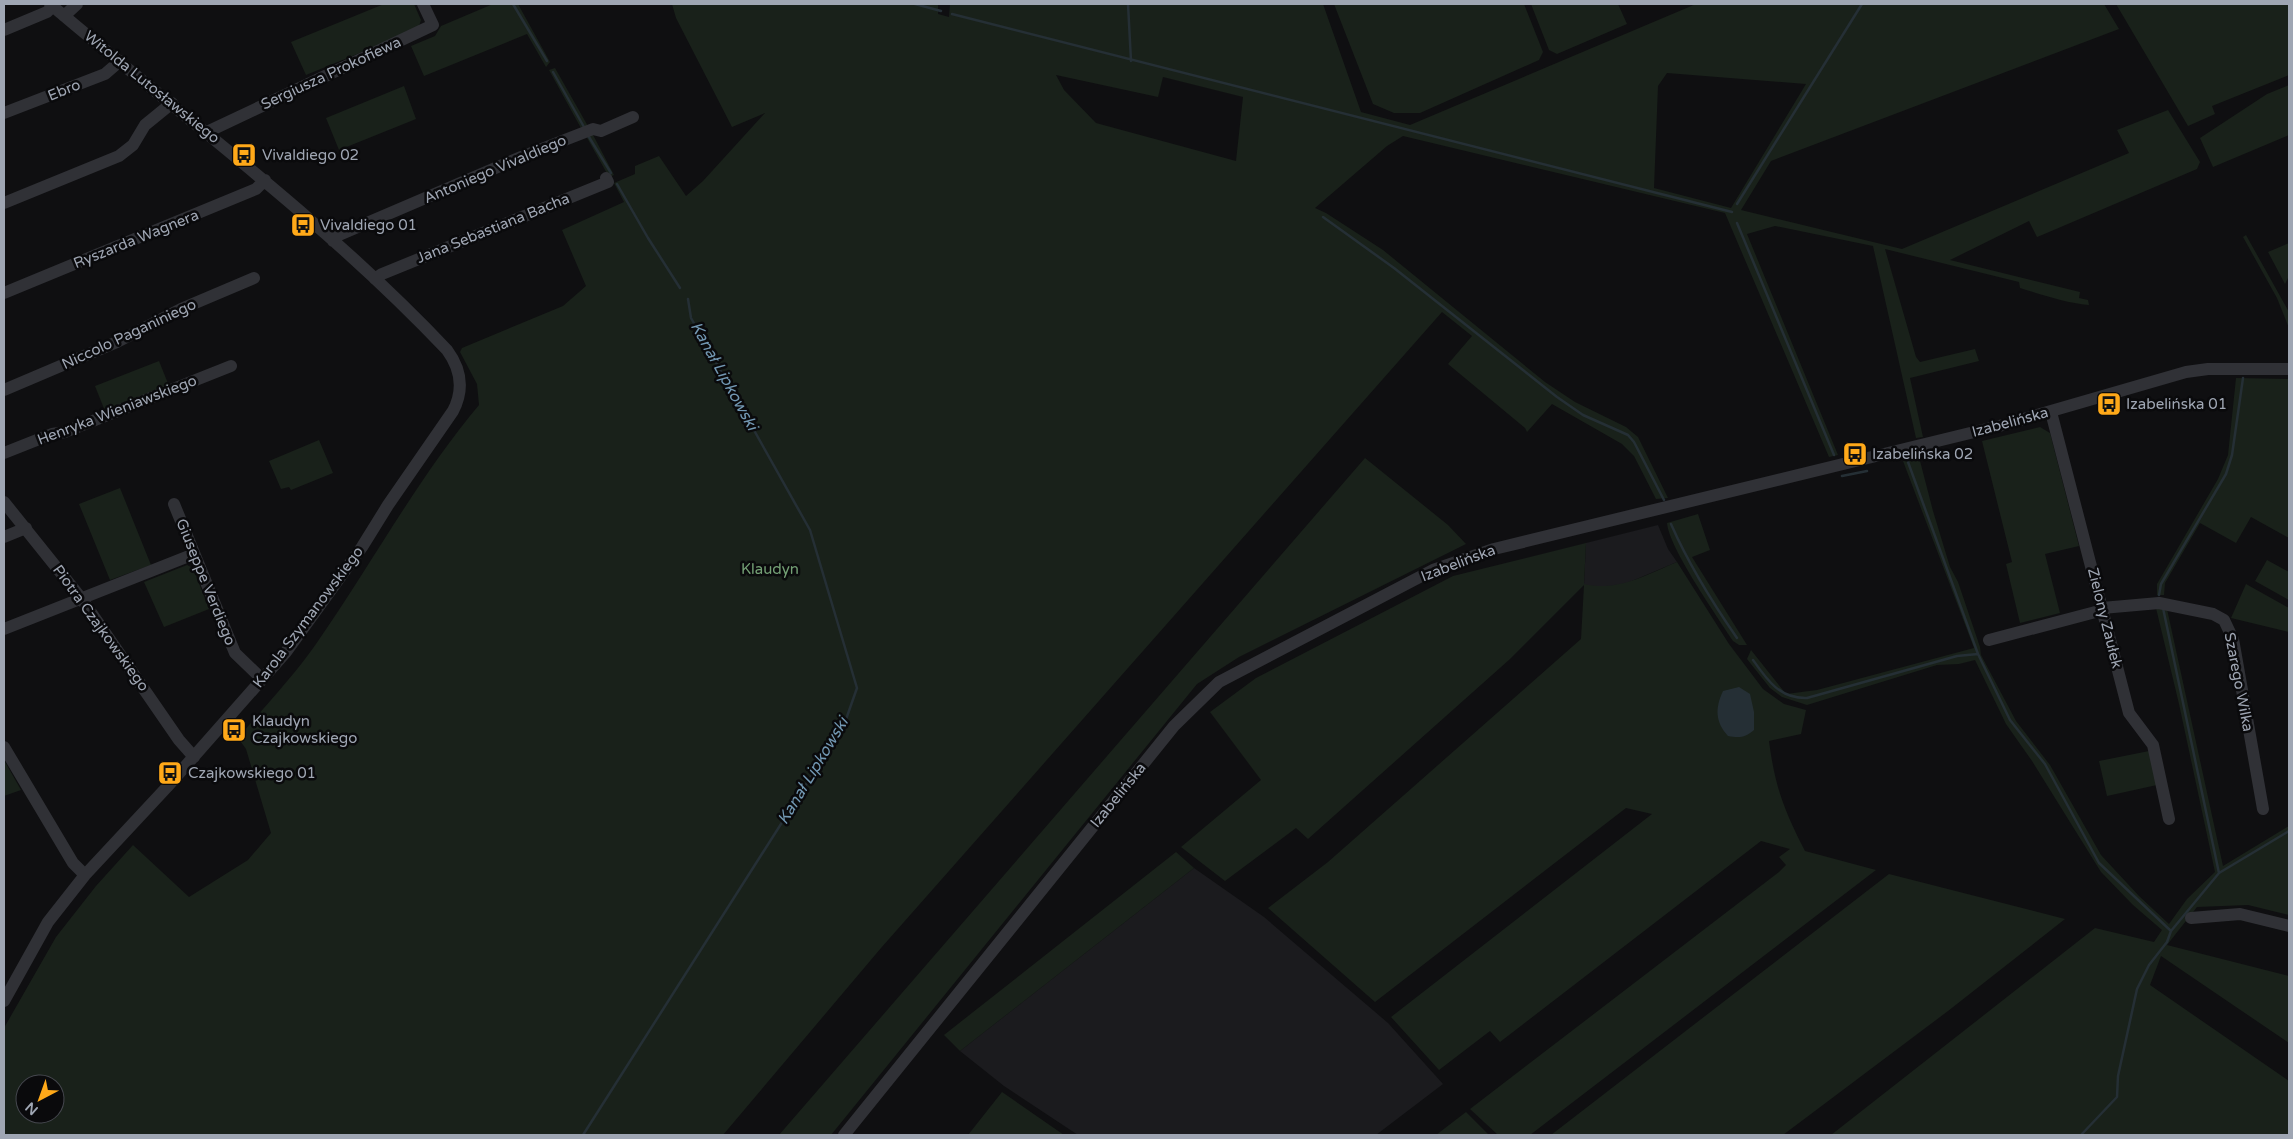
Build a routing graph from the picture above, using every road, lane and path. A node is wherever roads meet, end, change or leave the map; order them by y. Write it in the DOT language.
graph roads {
  1 [pos="77,4"];
  2 [pos="423,4"];
  3 [pos="52,5"];
  4 [pos="64,16"];
  5 [pos="4,30"];
  6 [pos="120,60"];
  7 [pos="172,103"];
  8 [pos="4,113"];
  9 [pos="633,117"];
  10 [pos="207,132"];
  11 [pos="606,178"];
  12 [pos="265,180"];
  13 [pos="4,203"];
  14 [pos="333,241"];
  15 [pos="254,278"];
  16 [pos="375,280"];
  17 [pos="4,293"];
  18 [pos="231,366"];
  19 [pos="2289,369"];
  20 [pos="4,390"];
  21 [pos="453,411"];
  22 [pos="2052,412"];
  23 [pos="4,453"];
  24 [pos="4,502"];
  25 [pos="174,504"];
  26 [pos="26,528"];
  27 [pos="4,537"];
  28 [pos="194,554"];
  29 [pos="81,598"];
  30 [pos="2102,609"];
  31 [pos="4,630"];
  32 [pos="1989,640"];
  33 [pos="262,678"];
  34 [pos="4,746"];
  35 [pos="194,756"];
  36 [pos="2263,809"];
  37 [pos="2169,818"];
  38 [pos="85,875"];
  39 [pos="2191,918"];
  40 [pos="2289,926"];
  41 [pos="5,993"];
  42 [pos="844,1135"];
  1 -- 4 [label="street"];
  2 -- 10 [label="street, Sergiusza Prokofiewa"];
  3 -- 4 [label="street, Witolda Lutosławskiego"];
  3 -- 5 [label="street"];
  4 -- 6 [label="street, Witolda Lutosławskiego"];
  6 -- 7 [label="street, Witolda Lutosławskiego"];
  6 -- 8 [label="street, Ebro"];
  7 -- 10 [label="street, Witolda Lutosławskiego"];
  7 -- 13 [label="street"];
  9 -- 14 [label="street, Antoniego Vivaldiego"];
  10 -- 12 [label="street, Witolda Lutosławskiego"];
  11 -- 16 [label="street, Jana Sebastiana Bacha"];
  12 -- 14 [label="street, Witolda Lutosławskiego"];
  12 -- 17 [label="street, Ryszarda Wagnera"];
  14 -- 16 [label="street, Witolda Lutosławskiego"];
  15 -- 20 [label="street, Niccolo Paganiniego"];
  16 -- 21 [label="street, Witolda Lutosławskiego"];
  18 -- 23 [label="street, Henryka Wieniawskiego"];
  19 -- 22 [label="street, Izabelińska"];
  21 -- 33 [label="street, Karola Szymanowskiego"];
  22 -- 30 [label="street, Zielony Zaułek"];
  22 -- 42 [label="street, Izabelińska"];
  24 -- 26 [label="street, Piotra Czajkowskiego"];
  25 -- 28 [label="street, Giuseppe Verdiego"];
  26 -- 27 [label="street"];
  26 -- 29 [label="street, Piotra Czajkowskiego"];
  28 -- 29 [label="street"];
  28 -- 33 [label="street, Giuseppe Verdiego"];
  29 -- 31 [label="street"];
  29 -- 35 [label="street, Piotra Czajkowskiego"];
  30 -- 32 [label="street, Szarego Wilka"];
  30 -- 36 [label="street, Szarego Wilka"];
  30 -- 37 [label="street, Zielony Zaułek"];
  33 -- 35 [label="street, Karola Szymanowskiego"];
  34 -- 38 [label="street"];
  35 -- 38 [label="street, Karola Szymanowskiego"];
  38 -- 41 [label="street, Karola Szymanowskiego"];
  39 -- 40 [label="street"];
}
